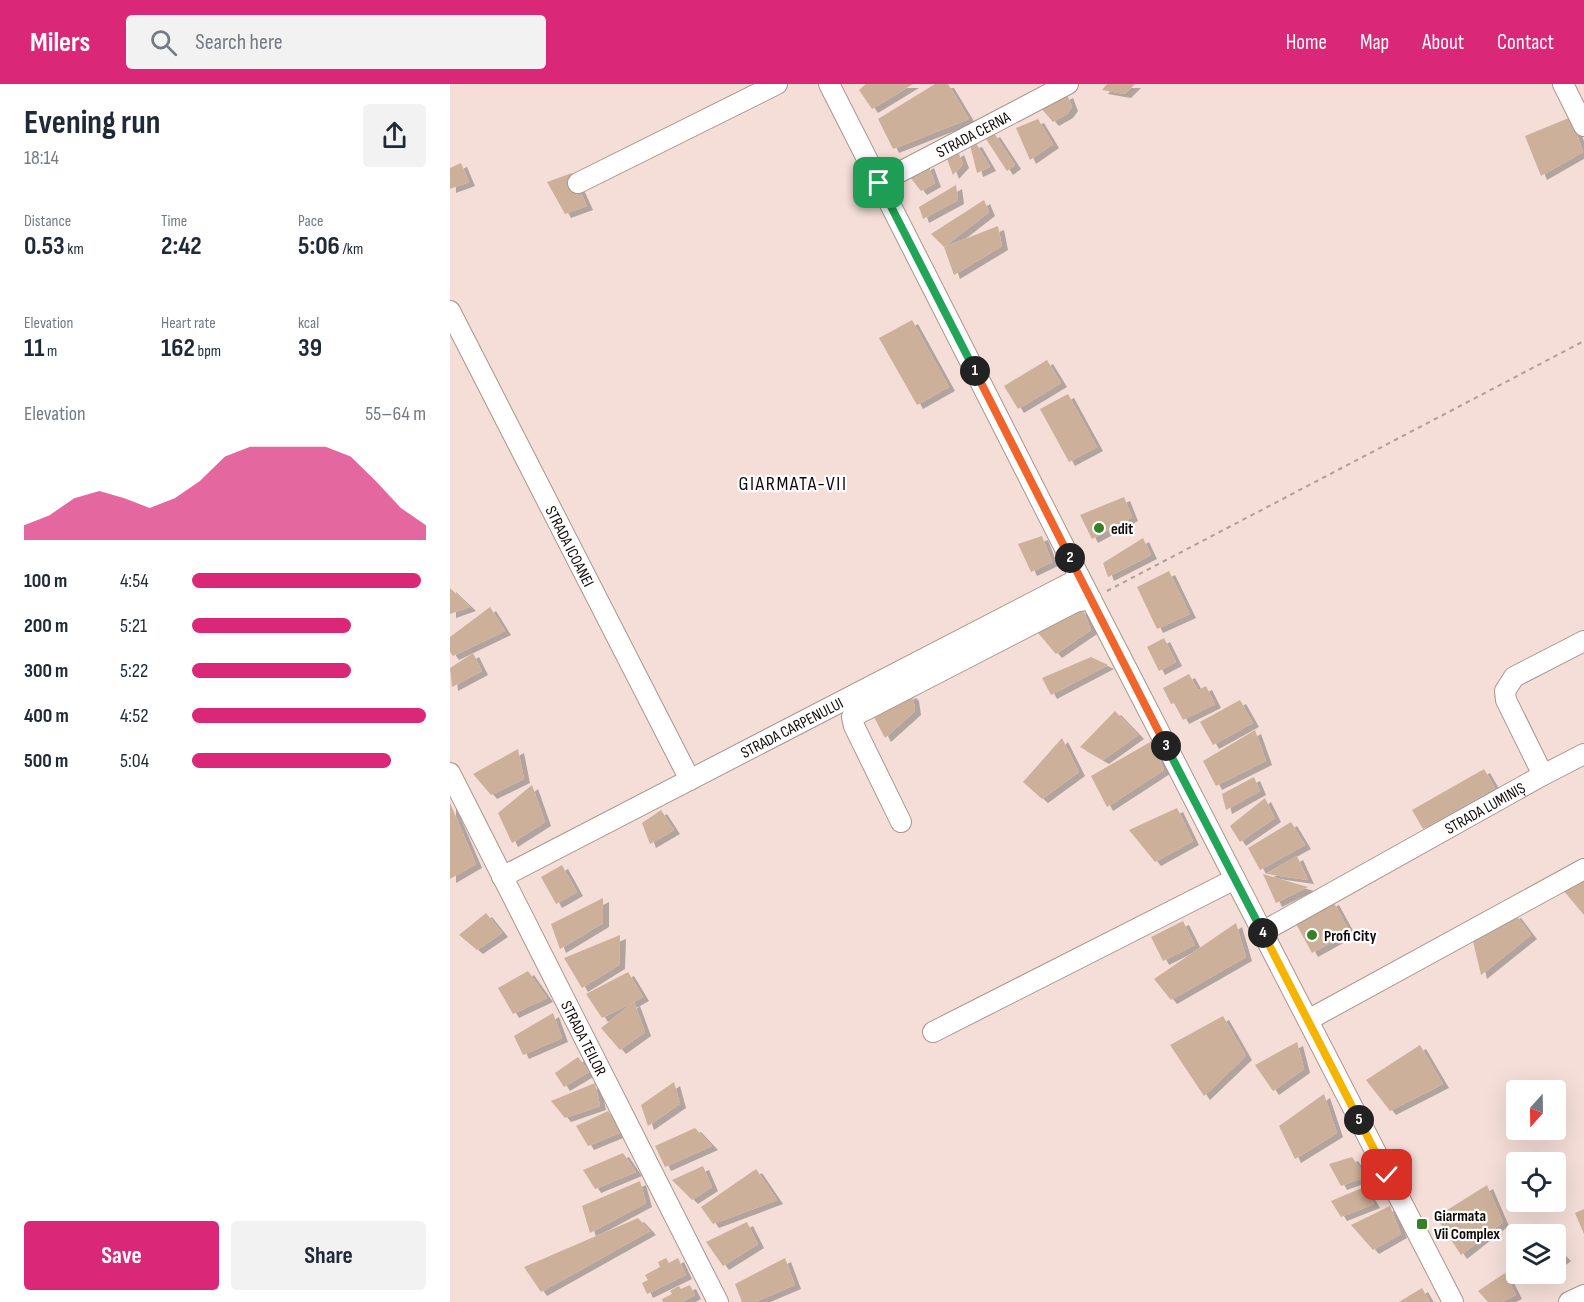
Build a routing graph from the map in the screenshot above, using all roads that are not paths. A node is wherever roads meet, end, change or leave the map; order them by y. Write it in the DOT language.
graph roads {
  1 [pos="777,84"];
  2 [pos="829,84"];
  3 [pos="1068,84"];
  4 [pos="1563,84"];
  5 [pos="1584,126"];
  6 [pos="578,183"];
  7 [pos="879,183"];
  8 [pos="450,311"];
  9 [pos="1080,578"];
  10 [pos="1091,600"];
  11 [pos="1584,641"];
  12 [pos="848,709"];
  13 [pos="1584,754"];
  14 [pos="450,773"];
  15 [pos="1543,775"];
  16 [pos="690,780"];
  17 [pos="901,822"];
  18 [pos="1584,869"];
  19 [pos="502,877"];
  20 [pos="1235,879"];
  21 [pos="1262,932"];
  22 [pos="1308,1020"];
  23 [pos="933,1032"];
  24 [pos="1584,1295"];
  25 [pos="718,1302"];
  26 [pos="1453,1302"];
  27 [pos="1569,1302"];
  1 -- 6 [label="street"];
  2 -- 7 [label="street"];
  3 -- 7 [label="street, STRADA CERNA"];
  4 -- 5 [label="street"];
  7 -- 9 [label="street"];
  8 -- 16 [label="street, STRADA ICOANEI"];
  9 -- 10 [label="street"];
  9 -- 12 [label="street, STRADA CARPENULUI"];
  10 -- 12 [label="street"];
  10 -- 20 [label="street"];
  11 -- 15 [label="street, STRADA LUMINIȘ"];
  12 -- 16 [label="street, STRADA CARPENULUI"];
  12 -- 17 [label="street"];
  13 -- 15 [label="street"];
  14 -- 19 [label="street, STRADA TEILOR"];
  15 -- 21 [label="street, STRADA LUMINIȘ"];
  16 -- 19 [label="street, STRADA CARPENULUI"];
  18 -- 22 [label="street"];
  19 -- 25 [label="street, STRADA TEILOR"];
  20 -- 21 [label="street"];
  20 -- 23 [label="street"];
  21 -- 22 [label="street"];
  22 -- 26 [label="street"];
  24 -- 27 [label="street"];
}
